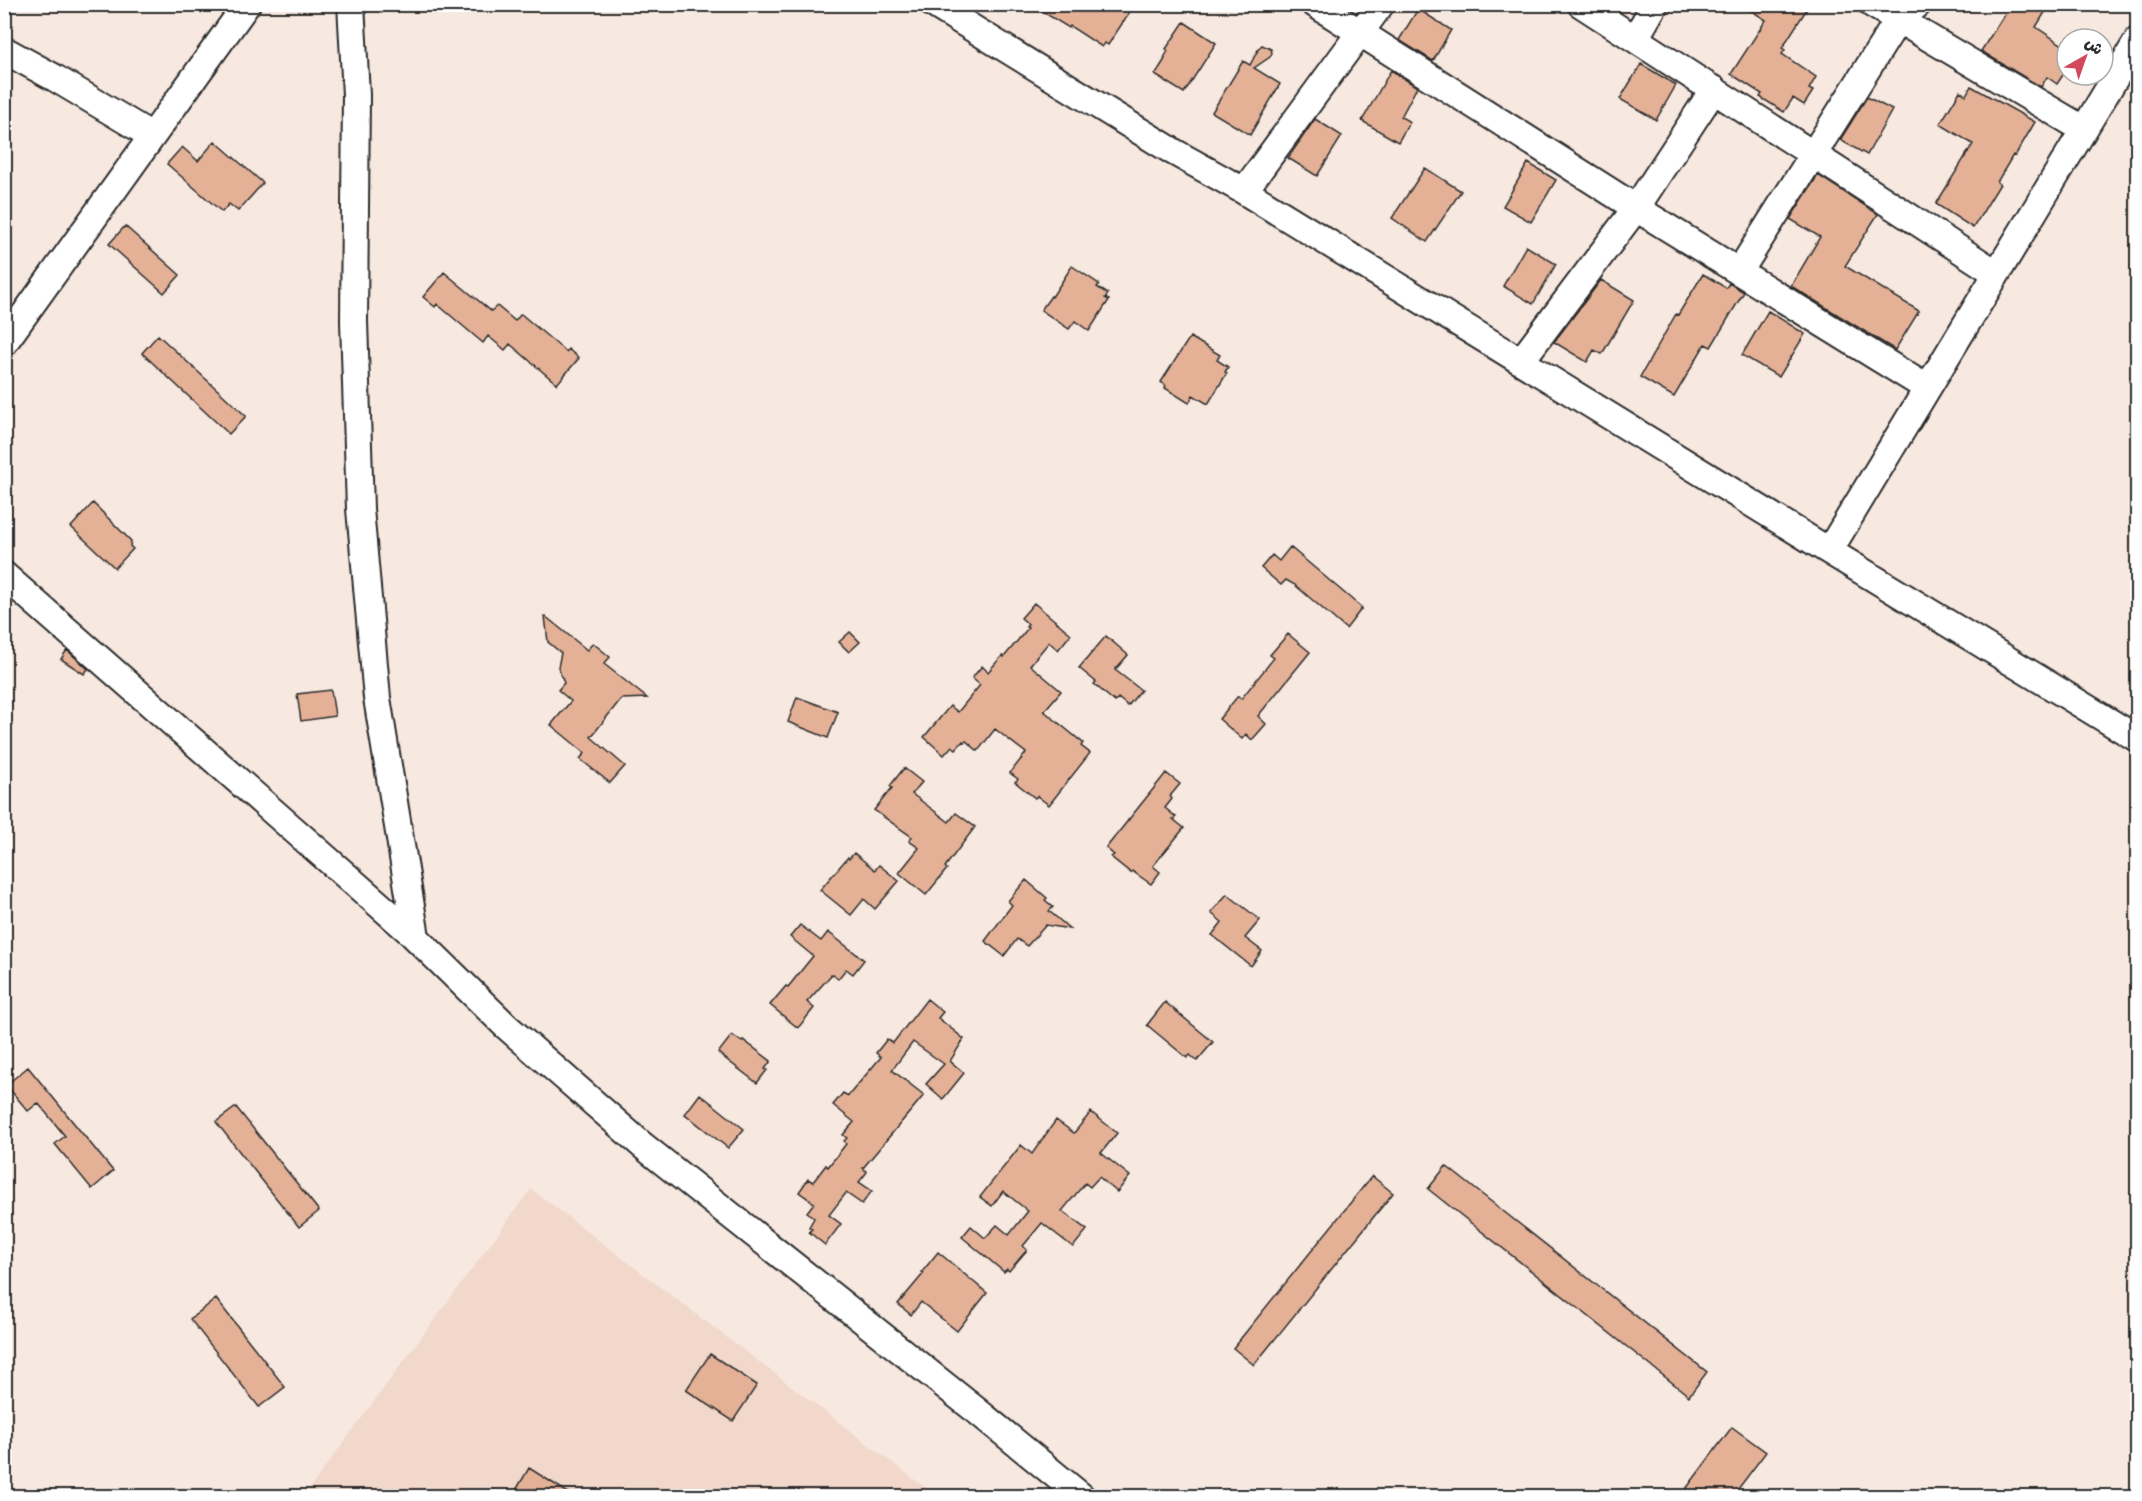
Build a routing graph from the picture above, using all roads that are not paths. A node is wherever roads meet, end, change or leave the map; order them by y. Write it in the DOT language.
graph roads {
  1 [pos="247,4"];
  2 [pos="351,4"];
  3 [pos="933,4"];
  4 [pos="1315,4"];
  5 [pos="1381,4"];
  6 [pos="1581,4"];
  7 [pos="1655,4"];
  8 [pos="1872,4"];
  9 [pos="1918,4"];
  10 [pos="1898,20"];
  11 [pos="1360,34"];
  12 [pos="1635,39"];
  13 [pos="2138,40"];
  14 [pos="4,50"];
  15 [pos="1714,89"];
  16 [pos="2083,129"];
  17 [pos="152,136"];
  18 [pos="1814,154"];
  19 [pos="1245,191"];
  20 [pos="1636,208"];
  21 [pos="1739,272"];
  22 [pos="1996,273"];
  23 [pos="4,343"];
  24 [pos="1521,361"];
  25 [pos="1927,388"];
  26 [pos="1828,551"];
  27 [pos="4,575"];
  28 [pos="2138,739"];
  29 [pos="416,937"];
  30 [pos="1081,1497"];
  1 -- 17 [label="street"];
  2 -- 29 [label="street"];
  3 -- 19 [label="street"];
  4 -- 11 [label="street"];
  5 -- 11 [label="street"];
  6 -- 12 [label="street"];
  7 -- 12 [label="street"];
  8 -- 10 [label="street"];
  9 -- 10 [label="street"];
  10 -- 16 [label="street"];
  10 -- 18 [label="street"];
  11 -- 19 [label="street"];
  11 -- 20 [label="street"];
  12 -- 15 [label="street"];
  13 -- 16 [label="street"];
  14 -- 17 [label="street"];
  15 -- 18 [label="street"];
  15 -- 20 [label="street"];
  16 -- 22 [label="street"];
  17 -- 23 [label="street"];
  18 -- 21 [label="street"];
  18 -- 22 [label="street"];
  19 -- 24 [label="street"];
  20 -- 21 [label="street"];
  20 -- 24 [label="street"];
  21 -- 25 [label="street"];
  22 -- 25 [label="street"];
  24 -- 26 [label="street"];
  25 -- 26 [label="street"];
  26 -- 28 [label="street"];
  27 -- 29 [label="street"];
  29 -- 30 [label="street"];
}
